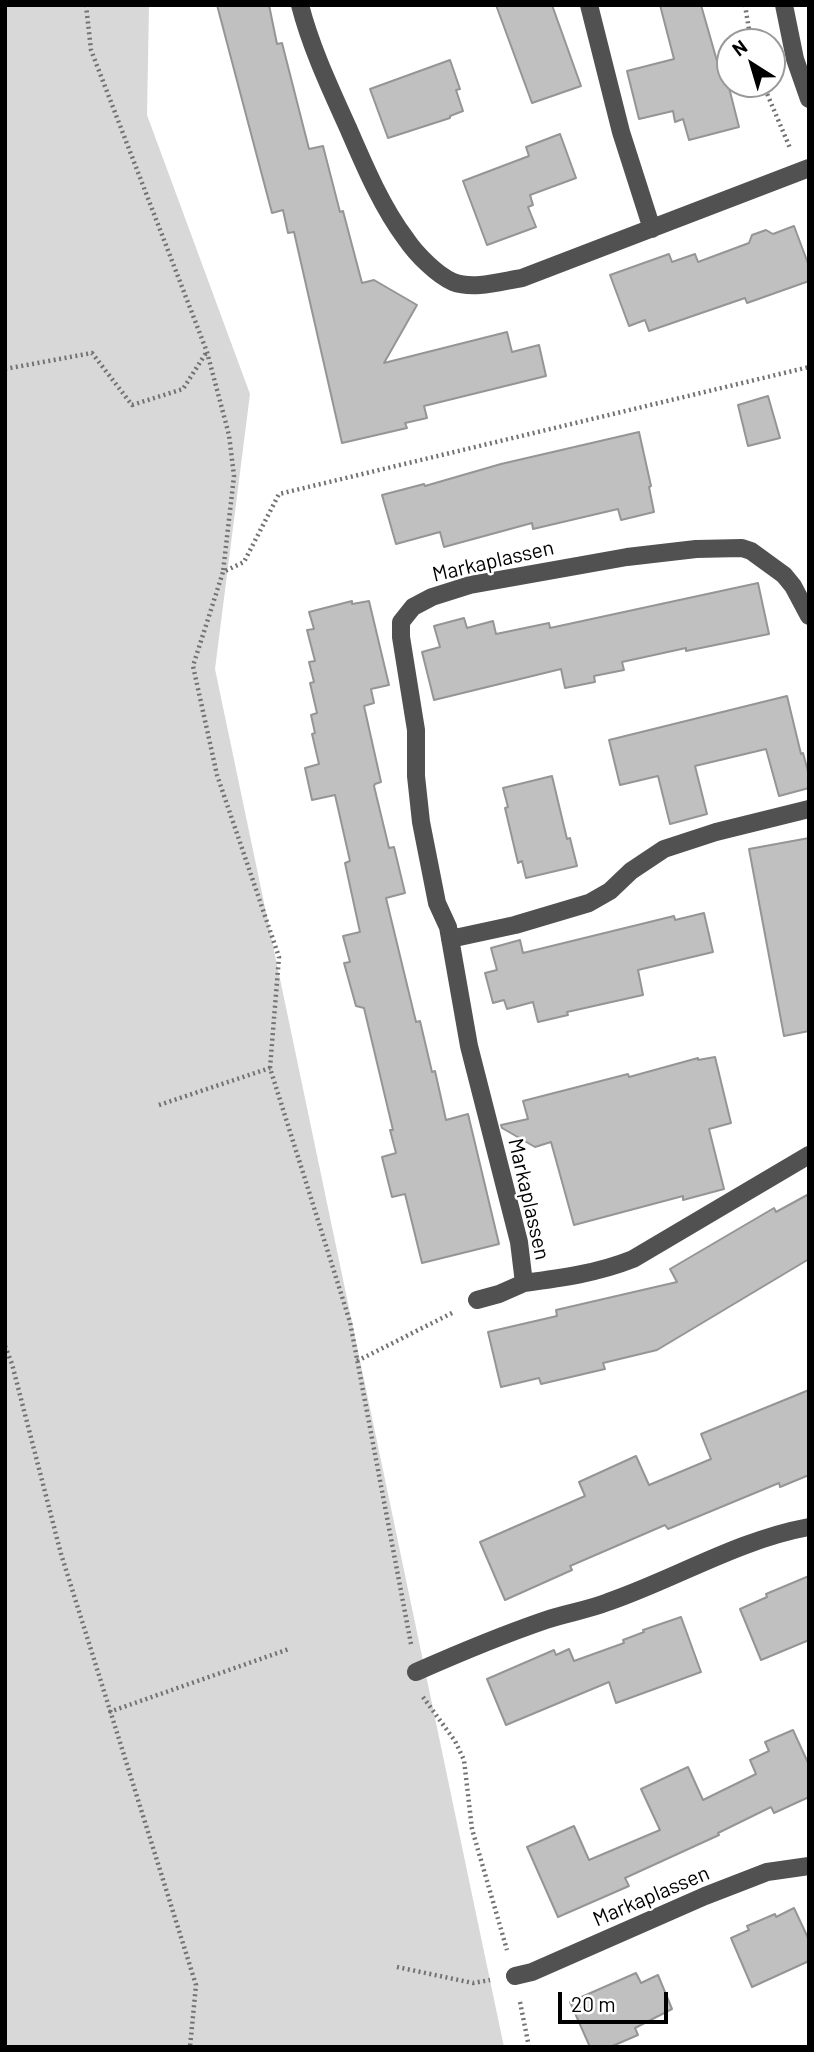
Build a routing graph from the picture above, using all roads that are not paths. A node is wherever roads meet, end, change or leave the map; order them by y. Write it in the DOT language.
graph roads {
  1 [pos="300,5"];
  2 [pos="589,5"];
  3 [pos="784,5"];
  4 [pos="807,92"];
  5 [pos="805,170"];
  6 [pos="652,229"];
  7 [pos="809,617"];
  8 [pos="809,809"];
  9 [pos="450,939"];
  10 [pos="809,1155"];
  11 [pos="524,1283"];
  12 [pos="477,1300"];
  13 [pos="809,1527"];
  14 [pos="416,1672"];
  15 [pos="809,1866"];
  16 [pos="514,1976"];
  1 -- 6 [label="street"];
  2 -- 6 [label="street"];
  3 -- 4 [label="street"];
  5 -- 6 [label="street"];
  7 -- 9 [label="street, Markaplassen"];
  8 -- 9 [label="street"];
  9 -- 11 [label="street, Markaplassen"];
  10 -- 11 [label="street, Markaplassen"];
  11 -- 12 [label="street"];
  13 -- 14 [label="street"];
  15 -- 16 [label="street, Markaplassen"];
}
